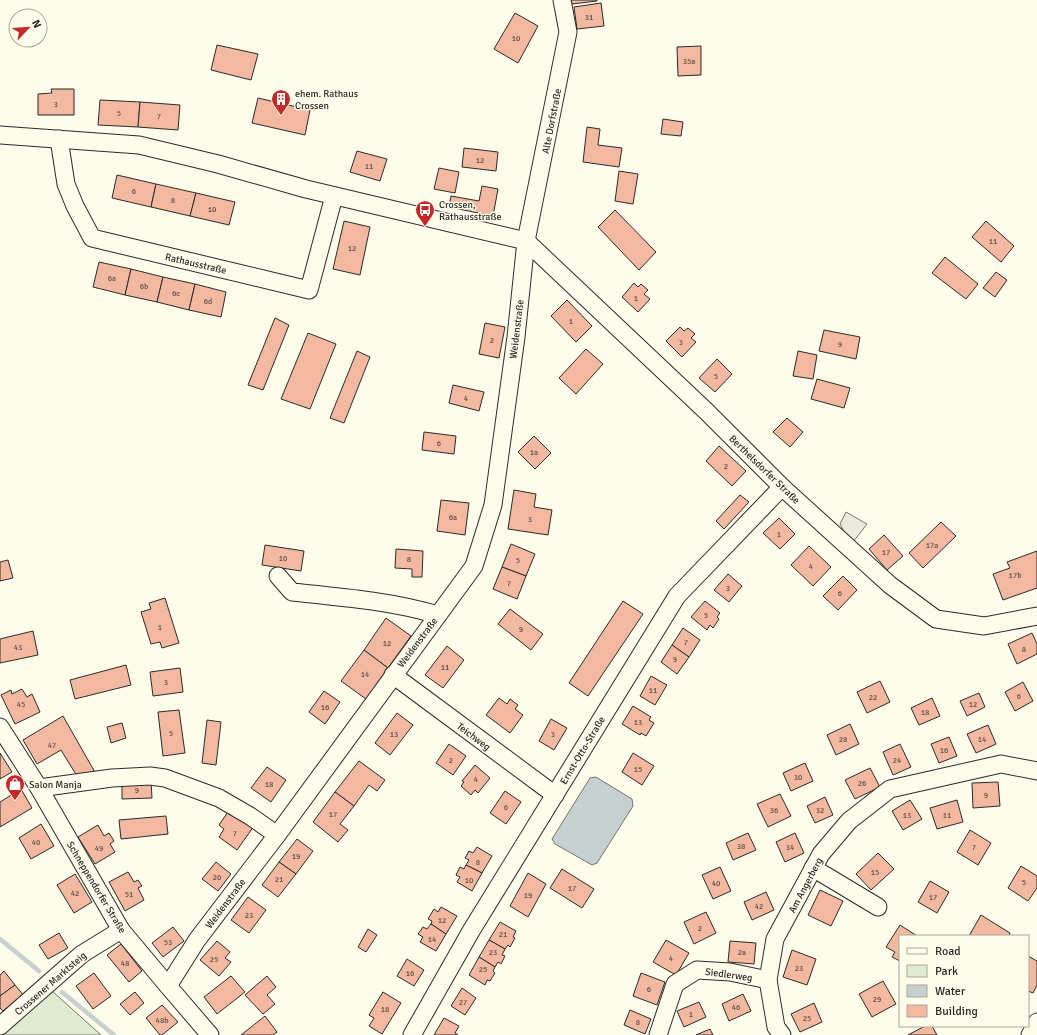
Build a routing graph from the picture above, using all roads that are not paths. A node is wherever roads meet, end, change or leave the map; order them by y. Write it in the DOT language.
graph roads {
  1 [pos="562,0"];
  2 [pos="0,135"];
  3 [pos="59,139"];
  4 [pos="334,196"];
  5 [pos="526,241"];
  6 [pos="782,487"];
  7 [pos="278,576"];
  8 [pos="438,614"];
  9 [pos="1037,616"];
  10 [pos="393,675"];
  11 [pos="0,727"];
  12 [pos="1037,771"];
  13 [pos="39,788"];
  14 [pos="555,795"];
  15 [pos="277,835"];
  16 [pos="813,868"];
  17 [pos="878,907"];
  18 [pos="121,930"];
  19 [pos="768,980"];
  20 [pos="168,986"];
  21 [pos="1037,1022"];
  22 [pos="0,1026"];
  23 [pos="210,1035"];
  24 [pos="412,1035"];
  25 [pos="658,1035"];
  26 [pos="782,1035"];
  27 [pos="1030,1035"];
  1 -- 5 [label="street, Alte Dorfstraße"];
  2 -- 3 [label="street"];
  3 -- 4 [label="street"];
  3 -- 4 [label="street, Rathausstraße"];
  4 -- 5 [label="street"];
  5 -- 6 [label="street, Berthelsdorfer Straße"];
  5 -- 8 [label="street, Weidenstraße"];
  6 -- 9 [label="street, Berthelsdorfer Straße"];
  6 -- 14 [label="street, Ernst-Otto-Straße"];
  7 -- 8 [label="street"];
  8 -- 10 [label="street, Weidenstraße"];
  10 -- 14 [label="street, Teichweg"];
  10 -- 15 [label="street, Weidenstraße"];
  11 -- 13 [label="street, Schneppendorfer Straße"];
  12 -- 16 [label="street, Am Angerberg"];
  13 -- 15 [label="street"];
  13 -- 18 [label="street, Schneppendorfer Straße"];
  14 -- 24 [label="street, Ernst-Otto-Straße"];
  15 -- 20 [label="street, Weidenstraße"];
  16 -- 17 [label="street"];
  16 -- 19 [label="street, Am Angerberg"];
  18 -- 20 [label="street, Schneppendorfer Straße"];
  18 -- 22 [label="street, Crossener Marktsteig"];
  19 -- 25 [label="street, Siedlerweg"];
  19 -- 26 [label="street, Am Angerberg"];
  20 -- 23 [label="street, Schneppendorfer Straße"];
  21 -- 27 [label="street"];
}
